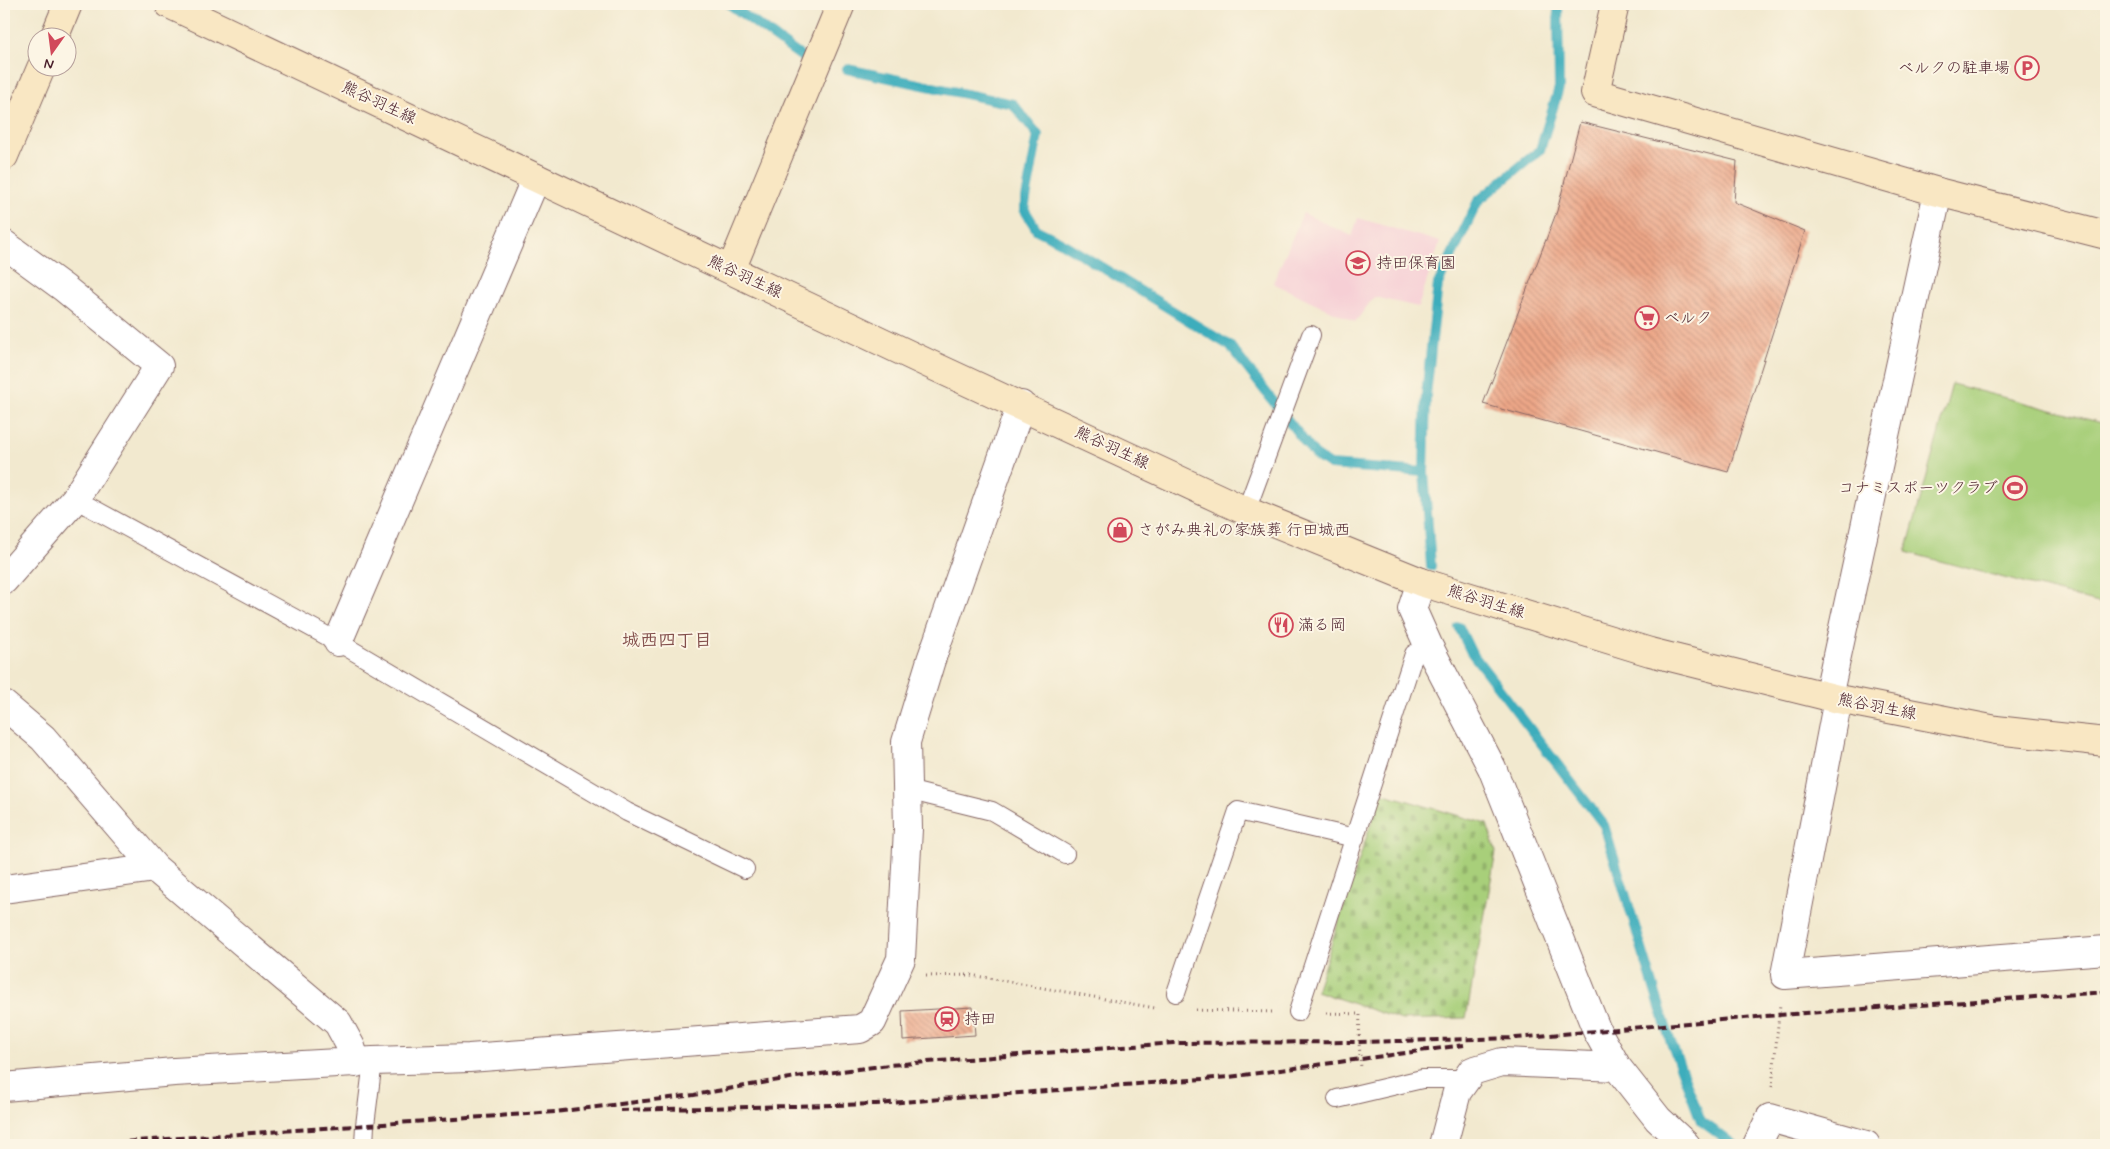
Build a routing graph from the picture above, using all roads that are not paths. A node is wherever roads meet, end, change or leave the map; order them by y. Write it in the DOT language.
graph roads {
  1 [pos="68,4"];
  2 [pos="169,4"];
  3 [pos="841,4"];
  4 [pos="1615,4"];
  5 [pos="58,28"];
  6 [pos="37,78"];
  7 [pos="4,156"];
  8 [pos="536,178"];
  9 [pos="1938,192"];
  10 [pos="2106,235"];
  11 [pos="4,244"];
  12 [pos="732,270"];
  13 [pos="1311,335"];
  14 [pos="1021,405"];
  15 [pos="74,499"];
  16 [pos="1246,511"];
  17 [pos="4,580"];
  18 [pos="1421,582"];
  19 [pos="338,642"];
  20 [pos="1429,647"];
  21 [pos="1833,698"];
  22 [pos="4,705"];
  23 [pos="2106,742"];
  24 [pos="908,790"];
  25 [pos="1354,838"];
  26 [pos="1065,854"];
  27 [pos="155,868"];
  28 [pos="745,868"];
  29 [pos="4,889"];
  30 [pos="2106,950"];
  31 [pos="1176,993"];
  32 [pos="1298,1012"];
  33 [pos="365,1062"];
  34 [pos="1617,1068"];
  35 [pos="1466,1079"];
  36 [pos="4,1087"];
  37 [pos="1337,1099"];
  38 [pos="364,1145"];
  39 [pos="1443,1145"];
  40 [pos="1686,1145"];
  41 [pos="1757,1145"];
  42 [pos="1866,1145"];
  1 -- 5 [label="main road"];
  2 -- 8 [label="main road, 熊谷羽生線"];
  3 -- 12 [label="main road"];
  4 -- 9 [label="main road"];
  6 -- 7 [label="main road"];
  8 -- 12 [label="main road, 熊谷羽生線"];
  8 -- 19 [label="street"];
  9 -- 10 [label="main road"];
  9 -- 21 [label="street"];
  11 -- 15 [label="street"];
  12 -- 14 [label="main road, 熊谷羽生線"];
  13 -- 16 [label="lane"];
  14 -- 16 [label="main road, 熊谷羽生線"];
  14 -- 24 [label="street"];
  15 -- 17 [label="street"];
  15 -- 19 [label="lane"];
  16 -- 18 [label="main road, 熊谷羽生線"];
  18 -- 20 [label="street"];
  18 -- 21 [label="main road, 熊谷羽生線"];
  19 -- 28 [label="lane"];
  20 -- 25 [label="lane"];
  20 -- 34 [label="street"];
  21 -- 23 [label="main road, 熊谷羽生線"];
  21 -- 30 [label="street"];
  22 -- 27 [label="street"];
  24 -- 26 [label="lane"];
  24 -- 33 [label="street"];
  25 -- 31 [label="lane"];
  25 -- 32 [label="lane"];
  27 -- 29 [label="street"];
  27 -- 33 [label="street"];
  33 -- 36 [label="street"];
  33 -- 38 [label="lane"];
  34 -- 35 [label="street"];
  34 -- 40 [label="street"];
  35 -- 37 [label="lane"];
  35 -- 39 [label="street"];
  41 -- 42 [label="street"];
}
